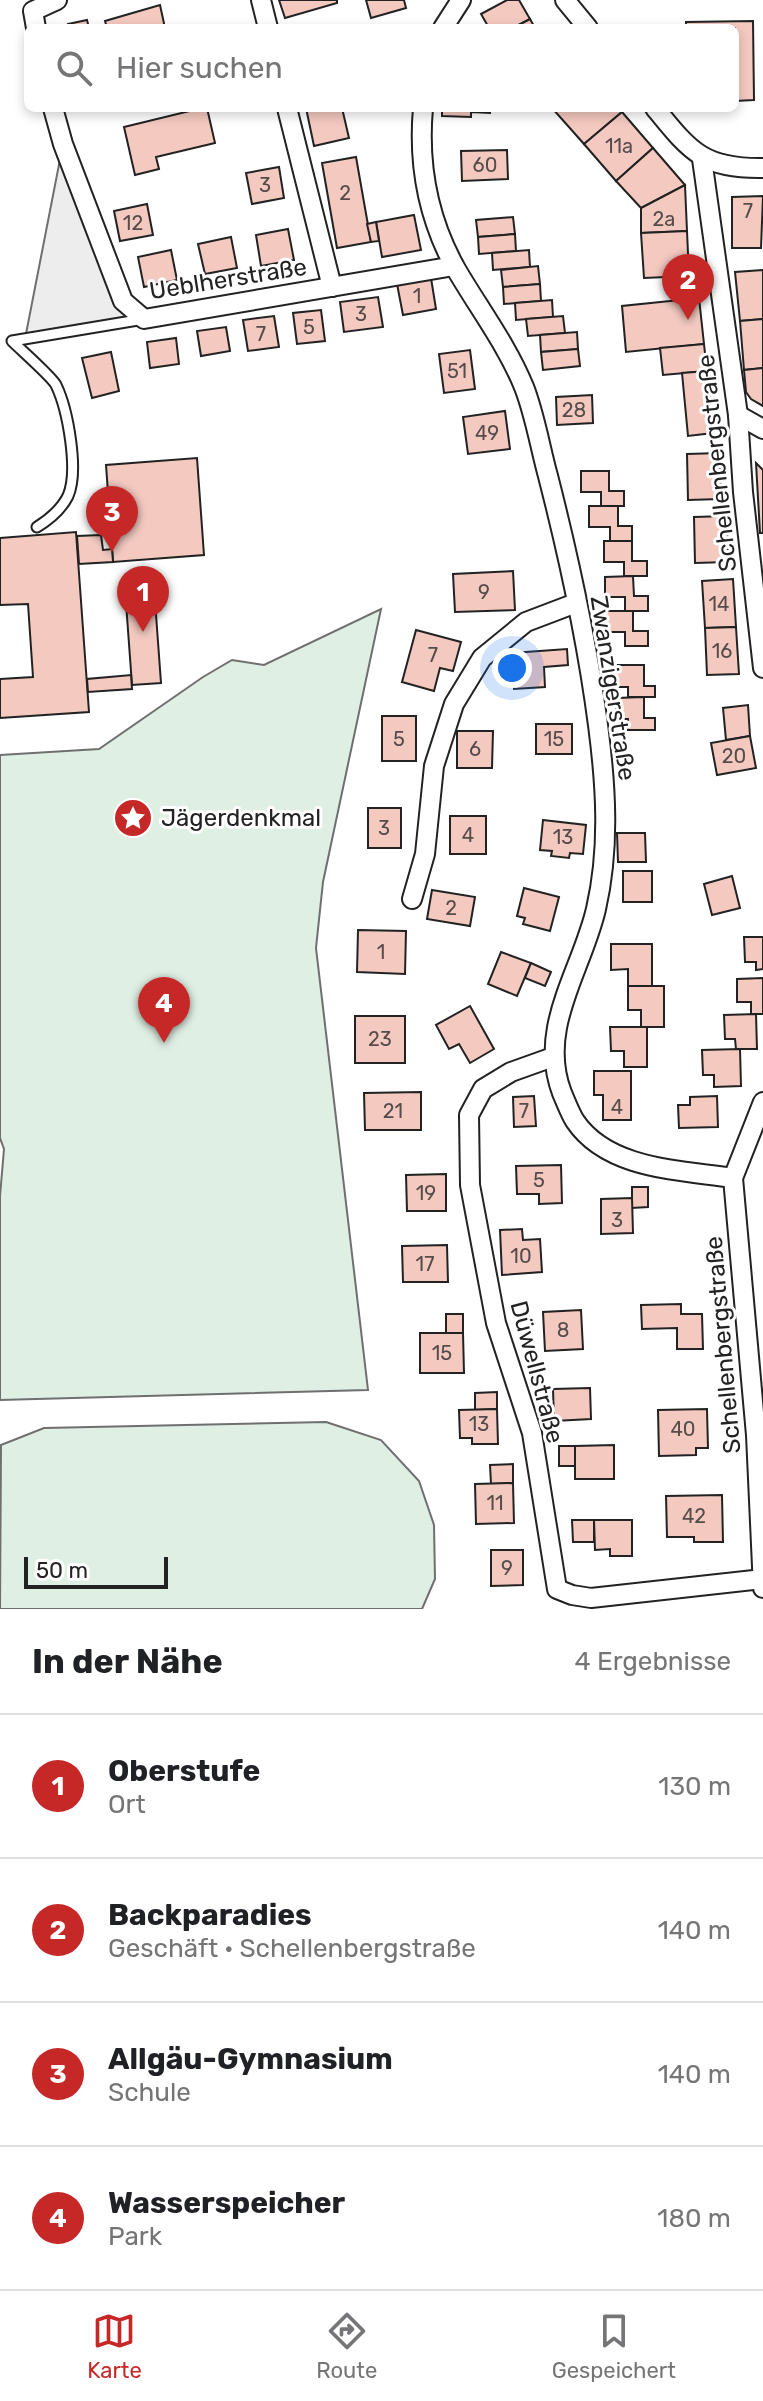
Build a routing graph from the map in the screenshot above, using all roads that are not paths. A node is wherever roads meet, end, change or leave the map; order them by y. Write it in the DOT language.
graph roads {
  1 [pos="57,0"];
  2 [pos="261,0"];
  3 [pos="461,0"];
  4 [pos="565,0"];
  5 [pos="34,20"];
  6 [pos="267,24"];
  7 [pos="446,24"];
  8 [pos="585,24"];
  9 [pos="54,112"];
  10 [pos="288,112"];
  11 [pos="423,112"];
  12 [pos="658,112"];
  13 [pos="702,159"];
  14 [pos="763,168"];
  15 [pos="454,266"];
  16 [pos="332,287"];
  17 [pos="144,319"];
  18 [pos="738,415"];
  19 [pos="763,429"];
  20 [pos="37,527"];
  21 [pos="576,603"];
  22 [pos="763,668"];
  23 [pos="412,899"];
  24 [pos="553,1057"];
  25 [pos="763,1102"];
  26 [pos="733,1178"];
  27 [pos="763,1579"];
  28 [pos="763,1589"];
  1 -- 5 [label="street"];
  2 -- 6 [label="street"];
  3 -- 7 [label="street"];
  4 -- 8 [label="street"];
  9 -- 17 [label="street, Ueblherstraße"];
  10 -- 16 [label="street"];
  11 -- 15 [label="street, Zwanzigerstraße"];
  12 -- 13 [label="street"];
  13 -- 14 [label="street"];
  13 -- 18 [label="street, Schellenbergstraße"];
  15 -- 16 [label="street, Ueblherstraße"];
  15 -- 21 [label="street, Zwanzigerstraße"];
  16 -- 17 [label="street, Ueblherstraße"];
  17 -- 20 [label="lane"];
  18 -- 19 [label="street"];
  18 -- 22 [label="street, Schellenbergstraße"];
  21 -- 23 [label="street"];
  21 -- 24 [label="street, Zwanzigerstraße"];
  24 -- 26 [label="street, Zwanzigerstraße"];
  24 -- 27 [label="street, Düwellstraße"];
  25 -- 26 [label="street, Schellenbergstraße"];
  26 -- 27 [label="street, Schellenbergstraße"];
  27 -- 28 [label="street, Schellenbergstraße"];
}
